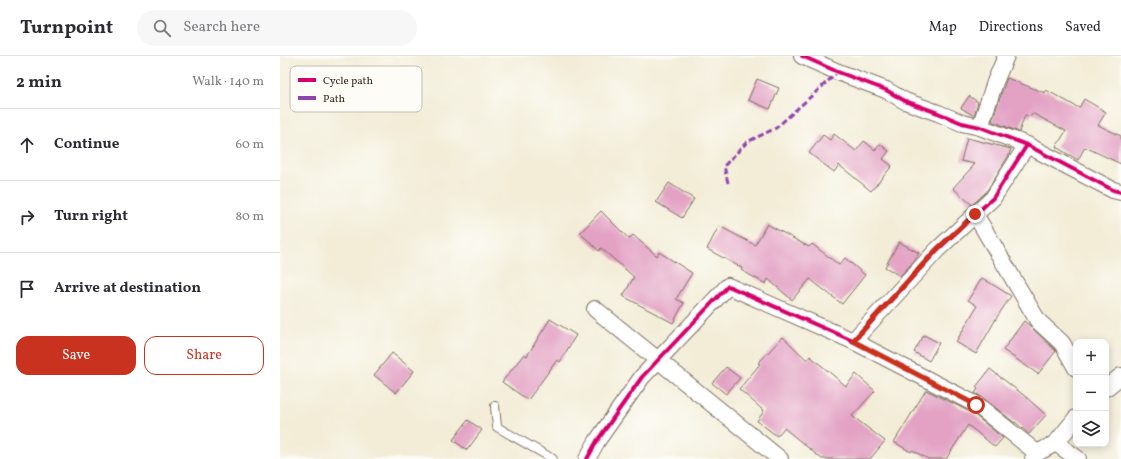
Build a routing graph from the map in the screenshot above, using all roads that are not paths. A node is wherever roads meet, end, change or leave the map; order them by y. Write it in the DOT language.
graph roads {
  1 [pos="802,56"];
  2 [pos="1006,56"];
  3 [pos="980,127"];
  4 [pos="1027,145"];
  5 [pos="1121,192"];
  6 [pos="975,214"];
  7 [pos="595,309"];
  8 [pos="853,341"];
  9 [pos="658,360"];
  10 [pos="1073,363"];
  11 [pos="1121,376"];
  12 [pos="1109,386"];
  13 [pos="495,406"];
  14 [pos="1073,422"];
  15 [pos="1056,442"];
  16 [pos="1035,456"];
  17 [pos="553,459"];
  18 [pos="587,459"];
  19 [pos="780,459"];
  20 [pos="1078,459"];
  1 -- 3 [label="street"];
  2 -- 3 [label="street"];
  3 -- 4 [label="street"];
  4 -- 5 [label="street"];
  4 -- 6 [label="street"];
  6 -- 8 [label="street"];
  6 -- 10 [label="street"];
  7 -- 9 [label="street"];
  8 -- 9 [label="street"];
  8 -- 16 [label="street"];
  9 -- 18 [label="street"];
  9 -- 19 [label="street"];
  11 -- 12 [label="street"];
  13 -- 17 [label="lane"];
  14 -- 15 [label="street"];
  15 -- 16 [label="street"];
  15 -- 20 [label="street"];
}
